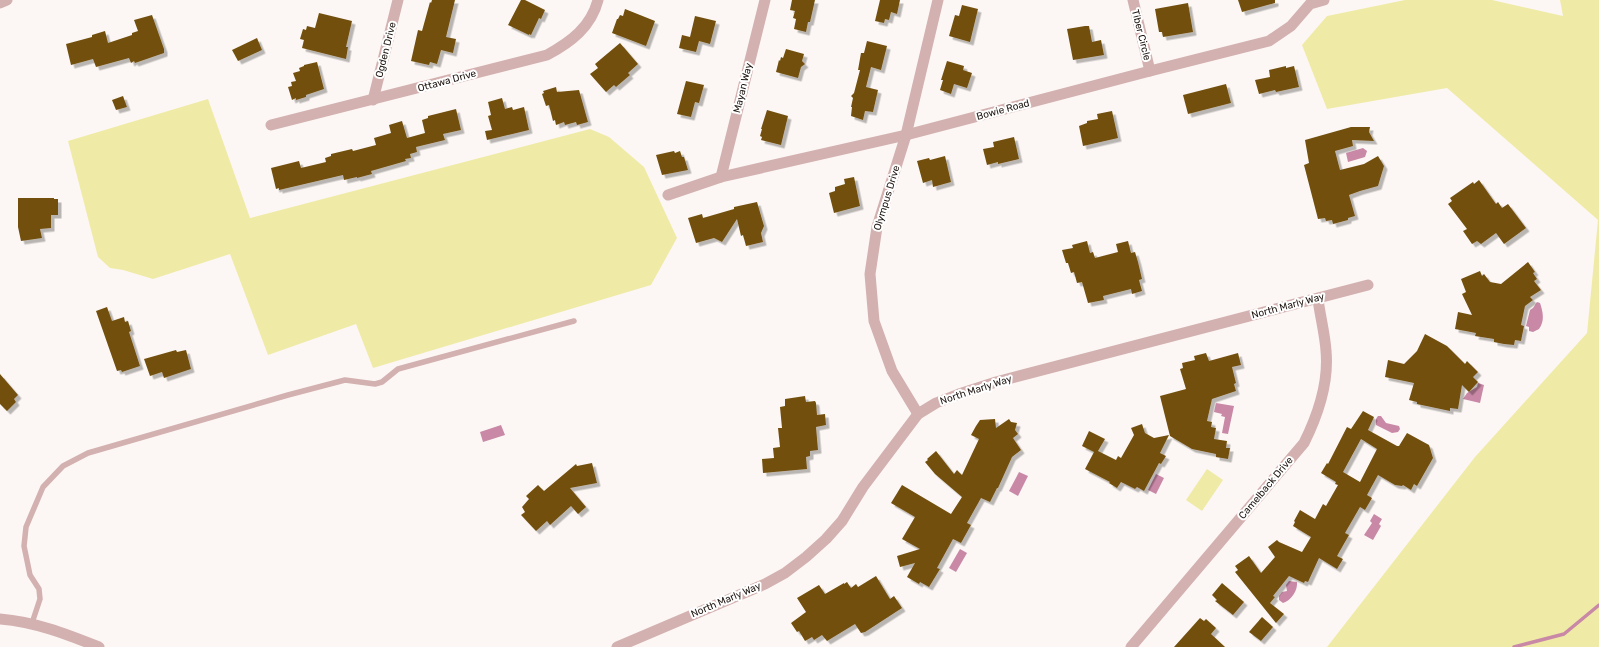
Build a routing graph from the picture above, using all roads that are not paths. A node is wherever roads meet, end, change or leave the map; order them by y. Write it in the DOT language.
graph roads {
  1 [pos="7,0"];
  2 [pos="398,0"];
  3 [pos="598,0"];
  4 [pos="765,0"];
  5 [pos="938,0"];
  6 [pos="1133,0"];
  7 [pos="1324,0"];
  8 [pos="1309,2"];
  9 [pos="0,3"];
  10 [pos="1150,71"];
  11 [pos="373,100"];
  12 [pos="271,125"];
  13 [pos="906,135"];
  14 [pos="722,177"];
  15 [pos="668,195"];
  16 [pos="1368,285"];
  17 [pos="1318,299"];
  18 [pos="574,321"];
  19 [pos="918,414"];
  20 [pos="0,619"];
  21 [pos="32,623"];
  22 [pos="99,647"];
  23 [pos="618,647"];
  24 [pos="1131,647"];
  1 -- 9 [label="street"];
  2 -- 11 [label="street, Ogden Drive"];
  3 -- 11 [label="street, Ottawa Drive"];
  4 -- 14 [label="street, Mayan Way"];
  5 -- 13 [label="street, Olympus Drive"];
  6 -- 10 [label="street, Tiber Circle"];
  7 -- 8 [label="street, Bowie Road"];
  8 -- 10 [label="street, Bowie Road"];
  10 -- 13 [label="street, Bowie Road"];
  11 -- 12 [label="street, Ottawa Drive"];
  13 -- 14 [label="street, Bowie Road"];
  13 -- 19 [label="street, Olympus Drive"];
  14 -- 15 [label="street, Bowie Road"];
  16 -- 17 [label="street, North Marly Way"];
  17 -- 19 [label="street, North Marly Way"];
  17 -- 24 [label="street, Camelback Drive"];
  18 -- 21 [label="lane"];
  19 -- 23 [label="street, North Marly Way"];
  20 -- 21 [label="street"];
  21 -- 22 [label="street"];
}
